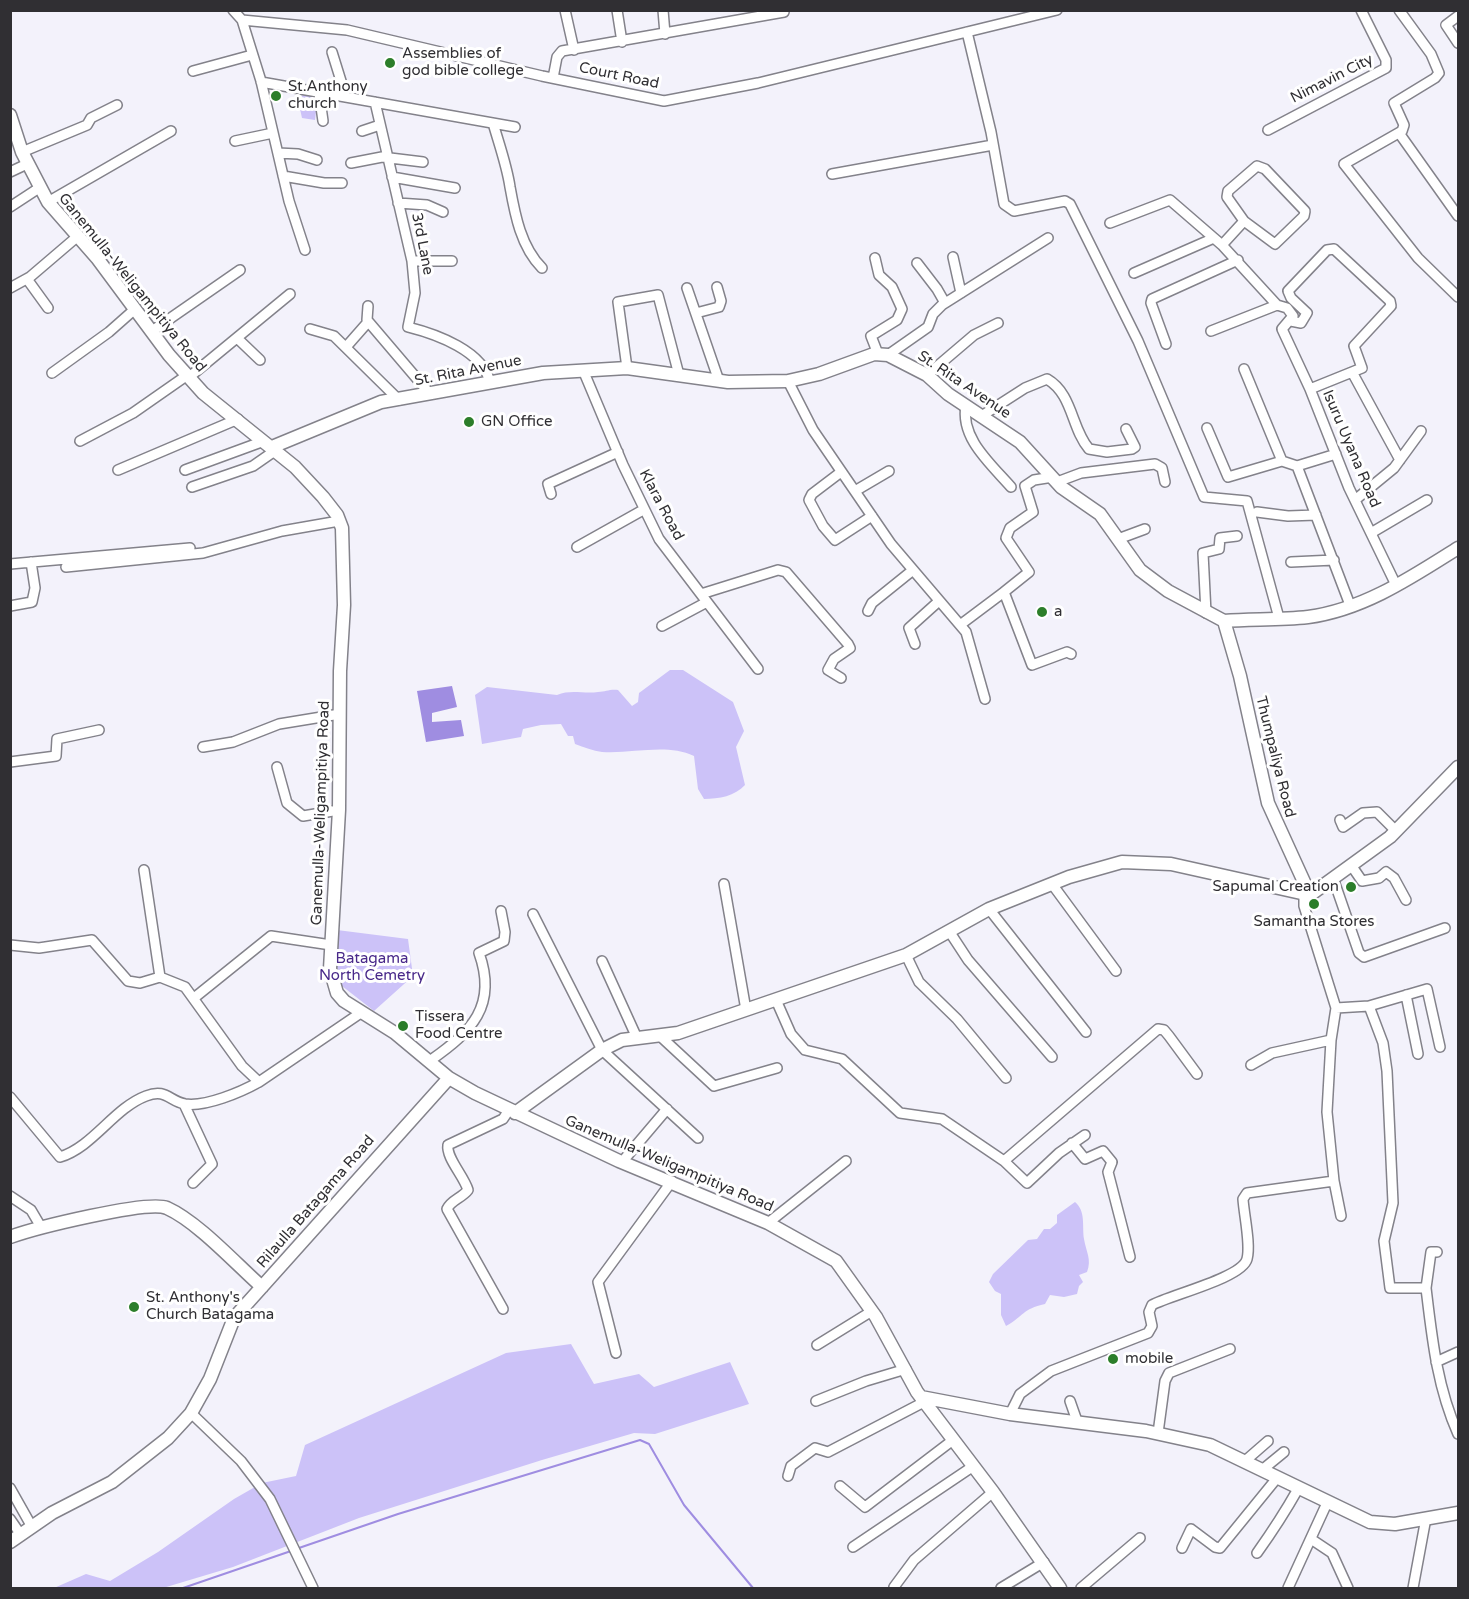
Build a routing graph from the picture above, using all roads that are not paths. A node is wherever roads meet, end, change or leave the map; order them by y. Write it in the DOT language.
graph roads {
  1 [pos="233,10"];
  2 [pos="565,10"];
  3 [pos="617,10"];
  4 [pos="663,10"];
  5 [pos="1057,10"];
  6 [pos="1361,10"];
  7 [pos="1400,10"];
  8 [pos="787,11"];
  9 [pos="1458,16"];
  10 [pos="242,20"];
  11 [pos="967,32"];
  12 [pos="665,34"];
  13 [pos="622,42"];
  14 [pos="1458,43"];
  15 [pos="574,50"];
  16 [pos="332,52"];
  17 [pos="252,55"];
  18 [pos="194,71"];
  19 [pos="553,78"];
  20 [pos="261,82"];
  21 [pos="319,93"];
  22 [pos="346,97"];
  23 [pos="375,102"];
  24 [pos="117,105"];
  25 [pos="10,115"];
  26 [pos="323,121"];
  27 [pos="493,123"];
  28 [pos="380,126"];
  29 [pos="515,127"];
  30 [pos="1268,130"];
  31 [pos="171,131"];
  32 [pos="362,131"];
  33 [pos="273,133"];
  34 [pos="1399,133"];
  35 [pos="235,141"];
  36 [pos="993,145"];
  37 [pos="278,153"];
  38 [pos="24,158"];
  39 [pos="388,158"];
  40 [pos="317,160"];
  41 [pos="423,162"];
  42 [pos="351,163"];
  43 [pos="10,172"];
  44 [pos="832,174"];
  45 [pos="283,176"];
  46 [pos="392,177"];
  47 [pos="342,183"];
  48 [pos="39,188"];
  49 [pos="455,188"];
  50 [pos="48,202"];
  51 [pos="398,203"];
  52 [pos="10,207"];
  53 [pos="443,212"];
  54 [pos="1458,216"];
  55 [pos="1244,221"];
  56 [pos="1110,223"];
  57 [pos="78,236"];
  58 [pos="1048,238"];
  59 [pos="1218,242"];
  60 [pos="306,250"];
  61 [pos="953,257"];
  62 [pos="875,258"];
  63 [pos="1238,260"];
  64 [pos="412,261"];
  65 [pos="452,261"];
  66 [pos="917,263"];
  67 [pos="542,268"];
  68 [pos="240,270"];
  69 [pos="1134,273"];
  70 [pos="27,279"];
  71 [pos="717,286"];
  72 [pos="10,288"];
  73 [pos="687,288"];
  74 [pos="961,293"];
  75 [pos="290,294"];
  76 [pos="1458,297"];
  77 [pos="945,303"];
  78 [pos="1277,304"];
  79 [pos="368,306"];
  80 [pos="48,308"];
  81 [pos="135,309"];
  82 [pos="696,313"];
  83 [pos="368,322"];
  84 [pos="998,323"];
  85 [pos="1288,323"];
  86 [pos="310,329"];
  87 [pos="152,331"];
  88 [pos="1211,331"];
  89 [pos="237,338"];
  90 [pos="1166,344"];
  91 [pos="346,347"];
  92 [pos="883,355"];
  93 [pos="260,360"];
  94 [pos="627,368"];
  95 [pos="1244,369"];
  96 [pos="583,370"];
  97 [pos="1353,372"];
  98 [pos="52,373"];
  99 [pos="679,375"];
  100 [pos="927,375"];
  101 [pos="187,377"];
  102 [pos="719,381"];
  103 [pos="788,381"];
  104 [pos="490,383"];
  105 [pos="1310,389"];
  106 [pos="430,394"];
  107 [pos="399,400"];
  108 [pos="966,405"];
  109 [pos="983,415"];
  110 [pos="238,420"];
  111 [pos="1207,428"];
  112 [pos="1126,429"];
  113 [pos="1422,431"];
  114 [pos="80,441"];
  115 [pos="271,446"];
  116 [pos="618,452"];
  117 [pos="1336,454"];
  118 [pos="1400,460"];
  119 [pos="1282,461"];
  120 [pos="1298,466"];
  121 [pos="118,470"];
  122 [pos="185,470"];
  123 [pos="889,471"];
  124 [pos="841,472"];
  125 [pos="1055,480"];
  126 [pos="1165,482"];
  127 [pos="192,487"];
  128 [pos="1011,487"];
  129 [pos="855,490"];
  130 [pos="551,494"];
  131 [pos="1355,500"];
  132 [pos="1427,500"];
  133 [pos="644,510"];
  134 [pos="1257,512"];
  135 [pos="1316,515"];
  136 [pos="872,516"];
  137 [pos="339,521"];
  138 [pos="1145,529"];
  139 [pos="1371,533"];
  140 [pos="1237,536"];
  141 [pos="1118,539"];
  142 [pos="577,547"];
  143 [pos="190,548"];
  144 [pos="1458,548"];
  145 [pos="1334,560"];
  146 [pos="31,562"];
  147 [pos="1291,562"];
  148 [pos="10,564"];
  149 [pos="66,567"];
  150 [pos="913,570"];
  151 [pos="1396,585"];
  152 [pos="1004,592"];
  153 [pos="701,594"];
  154 [pos="939,601"];
  155 [pos="707,602"];
  156 [pos="1350,605"];
  157 [pos="10,606"];
  158 [pos="868,611"];
  159 [pos="1206,613"];
  160 [pos="1279,618"];
  161 [pos="1224,621"];
  162 [pos="960,625"];
  163 [pos="662,626"];
  164 [pos="915,644"];
  165 [pos="1071,654"];
  166 [pos="758,669"];
  167 [pos="841,678"];
  168 [pos="985,699"];
  169 [pos="340,714"];
  170 [pos="99,730"];
  171 [pos="203,747"];
  172 [pos="10,762"];
  173 [pos="277,767"];
  174 [pos="1458,767"];
  175 [pos="339,810"];
  176 [pos="1340,820"];
  177 [pos="1396,831"];
  178 [pos="1351,865"];
  179 [pos="144,870"];
  180 [pos="1333,878"];
  181 [pos="724,884"];
  182 [pos="1052,884"];
  183 [pos="1307,895"];
  184 [pos="1406,900"];
  185 [pos="989,909"];
  186 [pos="501,912"];
  187 [pos="533,914"];
  188 [pos="1445,928"];
  189 [pos="949,931"];
  190 [pos="11,944"];
  191 [pos="331,945"];
  192 [pos="906,956"];
  193 [pos="602,961"];
  194 [pos="1116,970"];
  195 [pos="160,977"];
  196 [pos="1407,995"];
  197 [pos="195,998"];
  198 [pos="776,999"];
  199 [pos="1369,1006"];
  200 [pos="1336,1008"];
  201 [pos="746,1010"];
  202 [pos="362,1012"];
  203 [pos="1086,1032"];
  204 [pos="659,1035"];
  205 [pos="637,1038"];
  206 [pos="1330,1040"];
  207 [pos="1440,1047"];
  208 [pos="602,1050"];
  209 [pos="1418,1054"];
  210 [pos="1052,1057"];
  211 [pos="431,1060"];
  212 [pos="1251,1065"];
  213 [pos="777,1068"];
  214 [pos="1197,1074"];
  215 [pos="449,1078"];
  216 [pos="1006,1078"];
  217 [pos="259,1082"];
  218 [pos="10,1097"];
  219 [pos="184,1104"];
  220 [pos="667,1110"];
  221 [pos="512,1111"];
  222 [pos="1085,1135"];
  223 [pos="698,1138"];
  224 [pos="1072,1143"];
  225 [pos="846,1161"];
  226 [pos="1004,1161"];
  227 [pos="621,1162"];
  228 [pos="672,1181"];
  229 [pos="1334,1181"];
  230 [pos="193,1184"];
  231 [pos="10,1196"];
  232 [pos="1341,1216"];
  233 [pos="768,1223"];
  234 [pos="41,1227"];
  235 [pos="10,1237"];
  236 [pos="1437,1252"];
  237 [pos="1130,1257"];
  238 [pos="262,1287"];
  239 [pos="1426,1288"];
  240 [pos="503,1309"];
  241 [pos="872,1311"];
  242 [pos="817,1345"];
  243 [pos="1230,1349"];
  244 [pos="1458,1352"];
  245 [pos="616,1353"];
  246 [pos="1436,1362"];
  247 [pos="906,1369"];
  248 [pos="923,1400"];
  249 [pos="816,1401"];
  250 [pos="1070,1401"];
  251 [pos="191,1413"];
  252 [pos="1010,1414"];
  253 [pos="1077,1421"];
  254 [pos="1158,1433"];
  255 [pos="1458,1434"];
  256 [pos="953,1440"];
  257 [pos="1268,1441"];
  258 [pos="1284,1452"];
  259 [pos="1245,1461"];
  260 [pos="972,1467"];
  261 [pos="1262,1470"];
  262 [pos="789,1476"];
  263 [pos="1277,1478"];
  264 [pos="840,1486"];
  265 [pos="10,1488"];
  266 [pos="1298,1489"];
  267 [pos="993,1492"];
  268 [pos="1327,1503"];
  269 [pos="1458,1514"];
  270 [pos="1426,1518"];
  271 [pos="10,1519"];
  272 [pos="32,1527"];
  273 [pos="16,1538"];
  274 [pos="1140,1538"];
  275 [pos="1311,1539"];
  276 [pos="853,1547"];
  277 [pos="1182,1548"];
  278 [pos="1257,1553"];
  279 [pos="1044,1562"];
  280 [pos="894,1587"];
  281 [pos="313,1588"];
  282 [pos="1001,1588"];
  283 [pos="1060,1588"];
  284 [pos="1081,1588"];
  285 [pos="1288,1588"];
  286 [pos="1348,1588"];
  287 [pos="1413,1588"];
  1 -- 10 [label="street"];
  2 -- 15 [label="street"];
  3 -- 13 [label="street"];
  4 -- 12 [label="street"];
  5 -- 11 [label="street, Court Road"];
  6 -- 30 [label="street, Nimavin City"];
  7 -- 34 [label="street"];
  8 -- 12 [label="street"];
  9 -- 14 [label="street"];
  10 -- 17 [label="street"];
  10 -- 19 [label="street, Court Road"];
  11 -- 19 [label="street, Court Road"];
  11 -- 36 [label="street"];
  12 -- 13 [label="street"];
  13 -- 15 [label="street"];
  15 -- 19 [label="street"];
  16 -- 22 [label="street"];
  17 -- 18 [label="street"];
  17 -- 20 [label="street"];
  20 -- 21 [label="street"];
  20 -- 33 [label="street"];
  21 -- 22 [label="street"];
  21 -- 26 [label="street"];
  22 -- 23 [label="street"];
  23 -- 27 [label="street"];
  23 -- 28 [label="street, 3rd Lane"];
  24 -- 38 [label="street"];
  25 -- 38 [label="street, Ganemulla-Weligampitiya Road"];
  27 -- 29 [label="street"];
  27 -- 67 [label="street"];
  28 -- 32 [label="street"];
  28 -- 39 [label="street, 3rd Lane"];
  31 -- 50 [label="street"];
  33 -- 35 [label="street"];
  33 -- 37 [label="street"];
  34 -- 54 [label="street"];
  34 -- 76 [label="street"];
  36 -- 44 [label="street"];
  36 -- 160 [label="street"];
  37 -- 40 [label="street"];
  37 -- 45 [label="street"];
  38 -- 43 [label="street"];
  38 -- 48 [label="street, Ganemulla-Weligampitiya Road"];
  39 -- 41 [label="street"];
  39 -- 42 [label="street"];
  39 -- 46 [label="street, 3rd Lane"];
  45 -- 47 [label="street"];
  45 -- 60 [label="street"];
  46 -- 49 [label="street"];
  46 -- 51 [label="street, 3rd Lane"];
  48 -- 50 [label="street, Ganemulla-Weligampitiya Road"];
  48 -- 52 [label="street"];
  50 -- 57 [label="street, Ganemulla-Weligampitiya Road"];
  51 -- 53 [label="street"];
  51 -- 64 [label="street, 3rd Lane"];
  55 -- 55 [label="street"];
  55 -- 59 [label="street"];
  56 -- 59 [label="street"];
  57 -- 70 [label="street"];
  57 -- 81 [label="street, Ganemulla-Weligampitiya Road"];
  58 -- 74 [label="street"];
  59 -- 63 [label="street"];
  59 -- 69 [label="street"];
  61 -- 74 [label="street"];
  62 -- 92 [label="street"];
  63 -- 78 [label="street"];
  63 -- 90 [label="street"];
  64 -- 65 [label="street"];
  64 -- 104 [label="street, 3rd Lane"];
  66 -- 77 [label="street"];
  68 -- 87 [label="street"];
  70 -- 72 [label="street"];
  70 -- 80 [label="street"];
  71 -- 82 [label="street"];
  73 -- 82 [label="street"];
  74 -- 77 [label="street"];
  75 -- 89 [label="street"];
  77 -- 92 [label="street"];
  78 -- 85 [label="street"];
  78 -- 88 [label="street"];
  79 -- 83 [label="street"];
  81 -- 87 [label="street, Ganemulla-Weligampitiya Road"];
  81 -- 98 [label="street"];
  82 -- 102 [label="street"];
  83 -- 91 [label="street"];
  83 -- 106 [label="street"];
  84 -- 100 [label="street"];
  85 -- 97 [label="street"];
  85 -- 105 [label="street, Isuru Uyana Road"];
  86 -- 91 [label="street"];
  87 -- 101 [label="street, Ganemulla-Weligampitiya Road"];
  89 -- 93 [label="street"];
  89 -- 101 [label="street"];
  91 -- 107 [label="street"];
  92 -- 100 [label="street, St. Rita Avenue"];
  92 -- 103 [label="street, St. Rita Avenue"];
  94 -- 96 [label="street, St. Rita Avenue"];
  94 -- 99 [label="street, St. Rita Avenue"];
  94 -- 99 [label="street"];
  95 -- 119 [label="street"];
  96 -- 104 [label="street, St. Rita Avenue"];
  96 -- 116 [label="street, Klara Road"];
  97 -- 105 [label="street"];
  97 -- 118 [label="street"];
  99 -- 102 [label="street, St. Rita Avenue"];
  100 -- 108 [label="street, St. Rita Avenue"];
  101 -- 110 [label="street, Ganemulla-Weligampitiya Road"];
  101 -- 114 [label="street"];
  102 -- 103 [label="street, St. Rita Avenue"];
  103 -- 124 [label="street"];
  104 -- 106 [label="street, St. Rita Avenue"];
  105 -- 117 [label="street, Isuru Uyana Road"];
  106 -- 107 [label="street, St. Rita Avenue"];
  107 -- 115 [label="street, St. Rita Avenue"];
  108 -- 109 [label="street, St. Rita Avenue"];
  108 -- 128 [label="street"];
  109 -- 112 [label="street"];
  109 -- 125 [label="street, St. Rita Avenue"];
  110 -- 115 [label="street, Ganemulla-Weligampitiya Road"];
  110 -- 121 [label="street"];
  111 -- 119 [label="street"];
  113 -- 118 [label="street"];
  115 -- 122 [label="street"];
  115 -- 127 [label="street"];
  115 -- 137 [label="street, Ganemulla-Weligampitiya Road"];
  116 -- 130 [label="street"];
  116 -- 133 [label="street, Klara Road"];
  117 -- 120 [label="street"];
  117 -- 131 [label="street, Isuru Uyana Road"];
  118 -- 131 [label="street"];
  119 -- 120 [label="street"];
  120 -- 135 [label="street"];
  123 -- 129 [label="street"];
  124 -- 129 [label="street"];
  124 -- 136 [label="street"];
  125 -- 126 [label="street"];
  125 -- 141 [label="street, St. Rita Avenue"];
  125 -- 152 [label="street"];
  129 -- 136 [label="street"];
  131 -- 139 [label="street, Isuru Uyana Road"];
  132 -- 139 [label="street"];
  133 -- 142 [label="street"];
  133 -- 153 [label="street, Klara Road"];
  134 -- 135 [label="street"];
  135 -- 145 [label="street"];
  136 -- 150 [label="street"];
  137 -- 149 [label="street"];
  137 -- 169 [label="street, Ganemulla-Weligampitiya Road"];
  138 -- 141 [label="street"];
  139 -- 151 [label="street, Isuru Uyana Road"];
  140 -- 159 [label="street"];
  141 -- 159 [label="street, St. Rita Avenue"];
  143 -- 146 [label="street"];
  144 -- 151 [label="street, St. Rita Avenue"];
  145 -- 147 [label="street"];
  145 -- 156 [label="street"];
  146 -- 148 [label="street"];
  146 -- 157 [label="street"];
  150 -- 154 [label="street"];
  150 -- 158 [label="street"];
  151 -- 156 [label="street, St. Rita Avenue"];
  152 -- 162 [label="street"];
  152 -- 165 [label="street"];
  153 -- 155 [label="street, Klara Road"];
  153 -- 167 [label="street"];
  154 -- 162 [label="street"];
  154 -- 164 [label="street"];
  155 -- 163 [label="street"];
  155 -- 166 [label="street, Klara Road"];
  156 -- 160 [label="street, St. Rita Avenue"];
  159 -- 161 [label="street, St. Rita Avenue"];
  160 -- 161 [label="street, St. Rita Avenue"];
  161 -- 183 [label="street, Thumpaliya Road"];
  162 -- 168 [label="street"];
  169 -- 171 [label="street"];
  169 -- 175 [label="street, Ganemulla-Weligampitiya Road"];
  170 -- 172 [label="street"];
  173 -- 175 [label="street"];
  174 -- 177 [label="street"];
  175 -- 191 [label="street, Ganemulla-Weligampitiya Road"];
  176 -- 177 [label="street"];
  177 -- 178 [label="street"];
  178 -- 180 [label="street"];
  178 -- 184 [label="street"];
  179 -- 195 [label="street"];
  180 -- 183 [label="street"];
  180 -- 188 [label="street"];
  181 -- 201 [label="street"];
  182 -- 183 [label="street"];
  182 -- 185 [label="street"];
  182 -- 194 [label="street"];
  183 -- 200 [label="street"];
  185 -- 189 [label="street"];
  185 -- 203 [label="street"];
  186 -- 211 [label="street"];
  187 -- 208 [label="street"];
  189 -- 192 [label="street"];
  189 -- 210 [label="street"];
  190 -- 195 [label="street"];
  191 -- 197 [label="street"];
  191 -- 202 [label="street, Ganemulla-Weligampitiya Road"];
  192 -- 198 [label="street"];
  192 -- 216 [label="street"];
  193 -- 205 [label="street"];
  195 -- 197 [label="street"];
  196 -- 199 [label="street"];
  196 -- 207 [label="street"];
  196 -- 209 [label="street"];
  197 -- 217 [label="street"];
  198 -- 201 [label="street"];
  198 -- 226 [label="street"];
  199 -- 200 [label="street"];
  199 -- 239 [label="street"];
  200 -- 206 [label="street"];
  201 -- 204 [label="street"];
  202 -- 211 [label="street, Ganemulla-Weligampitiya Road"];
  202 -- 217 [label="street"];
  204 -- 205 [label="street"];
  204 -- 213 [label="street"];
  205 -- 208 [label="street"];
  206 -- 212 [label="street"];
  206 -- 229 [label="street"];
  208 -- 220 [label="street"];
  208 -- 221 [label="street"];
  211 -- 215 [label="street, Ganemulla-Weligampitiya Road"];
  214 -- 226 [label="street"];
  215 -- 221 [label="street, Ganemulla-Weligampitiya Road"];
  215 -- 238 [label="street, Rilaulla Batagama Road"];
  217 -- 219 [label="street"];
  218 -- 219 [label="street"];
  219 -- 230 [label="street"];
  220 -- 223 [label="street"];
  220 -- 227 [label="street"];
  221 -- 227 [label="street, Ganemulla-Weligampitiya Road"];
  221 -- 240 [label="street"];
  222 -- 224 [label="street"];
  224 -- 226 [label="street"];
  224 -- 237 [label="street"];
  225 -- 233 [label="street"];
  227 -- 228 [label="street, Ganemulla-Weligampitiya Road"];
  228 -- 233 [label="street, Ganemulla-Weligampitiya Road"];
  228 -- 245 [label="street"];
  229 -- 232 [label="street"];
  229 -- 252 [label="street"];
  231 -- 234 [label="street"];
  233 -- 241 [label="street, Ganemulla-Weligampitiya Road"];
  234 -- 235 [label="street"];
  234 -- 238 [label="street"];
  236 -- 239 [label="street"];
  238 -- 251 [label="street, Rilaulla Batagama Road"];
  239 -- 246 [label="street"];
  241 -- 242 [label="street"];
  241 -- 247 [label="street, Ganemulla-Weligampitiya Road"];
  243 -- 254 [label="street"];
  244 -- 246 [label="street"];
  246 -- 255 [label="street"];
  247 -- 248 [label="street, Ganemulla-Weligampitiya Road"];
  247 -- 249 [label="street"];
  248 -- 252 [label="street"];
  248 -- 256 [label="street, Ganemulla-Weligampitiya Road"];
  248 -- 262 [label="street"];
  250 -- 253 [label="street"];
  251 -- 272 [label="street, Rilaulla Batagama Road"];
  251 -- 281 [label="street"];
  252 -- 253 [label="street"];
  253 -- 254 [label="street"];
  254 -- 259 [label="street"];
  256 -- 260 [label="street, Ganemulla-Weligampitiya Road"];
  256 -- 264 [label="street"];
  257 -- 259 [label="street"];
  258 -- 261 [label="street"];
  259 -- 261 [label="street"];
  260 -- 267 [label="street, Ganemulla-Weligampitiya Road"];
  260 -- 276 [label="street"];
  261 -- 263 [label="street"];
  263 -- 266 [label="street"];
  263 -- 277 [label="street"];
  265 -- 272 [label="street"];
  266 -- 268 [label="street"];
  266 -- 278 [label="street"];
  267 -- 279 [label="street, Ganemulla-Weligampitiya Road"];
  267 -- 280 [label="street"];
  268 -- 270 [label="street"];
  268 -- 275 [label="street"];
  269 -- 270 [label="street"];
  270 -- 287 [label="street"];
  271 -- 273 [label="street"];
  272 -- 273 [label="street, Rilaulla Batagama Road"];
  274 -- 284 [label="street"];
  275 -- 285 [label="street"];
  275 -- 286 [label="street"];
  279 -- 282 [label="street"];
  279 -- 283 [label="street, Ganemulla-Weligampitiya Road"];
}
